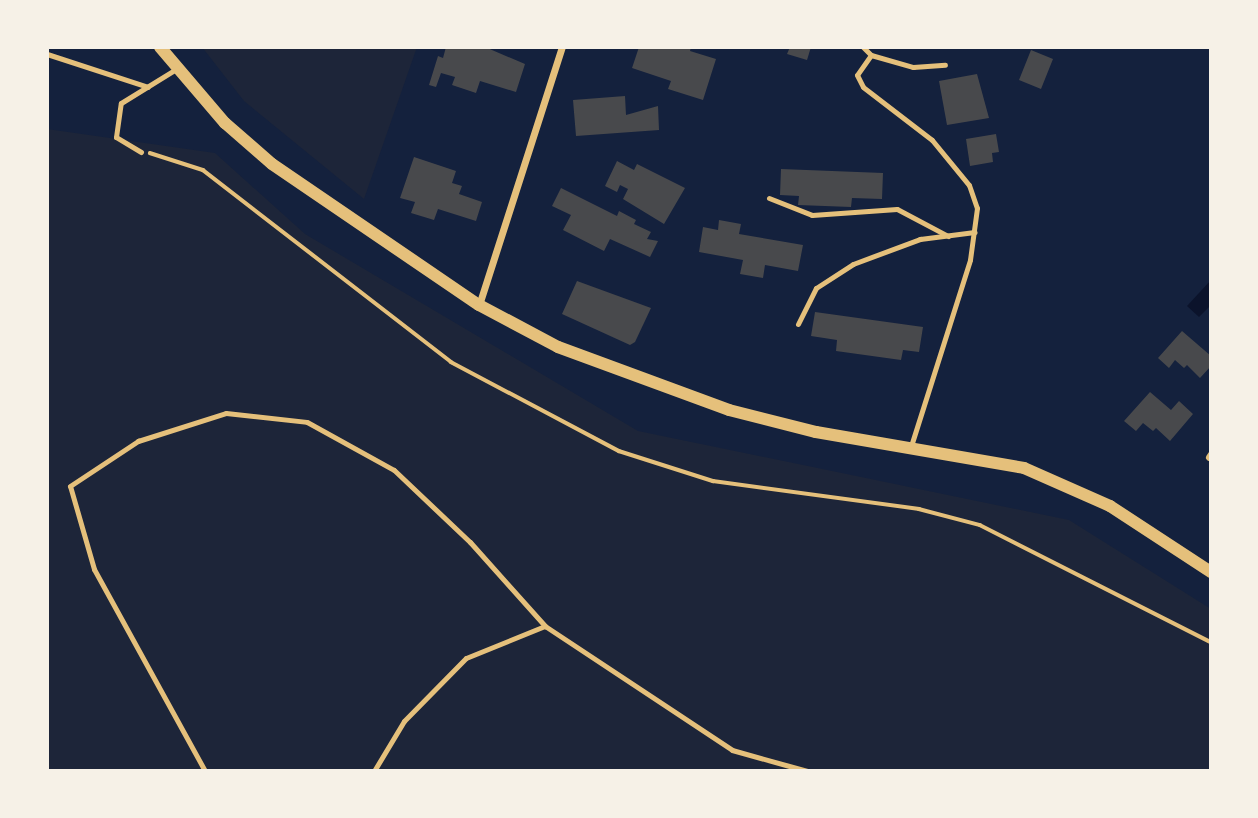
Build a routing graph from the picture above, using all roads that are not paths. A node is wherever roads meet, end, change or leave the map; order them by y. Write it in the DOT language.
graph roads {
  1 [pos="160,47"];
  2 [pos="562,47"];
  3 [pos="863,47"];
  4 [pos="47,54"];
  5 [pos="871,55"];
  6 [pos="945,65"];
  7 [pos="176,69"];
  8 [pos="148,87"];
  9 [pos="141,152"];
  10 [pos="769,198"];
  11 [pos="975,232"];
  12 [pos="947,236"];
  13 [pos="479,305"];
  14 [pos="798,324"];
  15 [pos="911,446"];
  16 [pos="1211,572"];
  17 [pos="545,626"];
  18 [pos="205,771"];
  19 [pos="374,771"];
  20 [pos="807,771"];
  1 -- 7 [label="street"];
  2 -- 13 [label="street"];
  3 -- 5 [label="lane"];
  4 -- 8 [label="lane"];
  5 -- 6 [label="lane"];
  5 -- 11 [label="lane"];
  7 -- 8 [label="lane"];
  7 -- 13 [label="street"];
  8 -- 9 [label="lane"];
  10 -- 12 [label="lane"];
  11 -- 12 [label="lane"];
  11 -- 15 [label="lane"];
  12 -- 14 [label="lane"];
  13 -- 15 [label="street"];
  15 -- 16 [label="street"];
  17 -- 18 [label="lane"];
  17 -- 19 [label="lane"];
  17 -- 20 [label="lane"];
}
